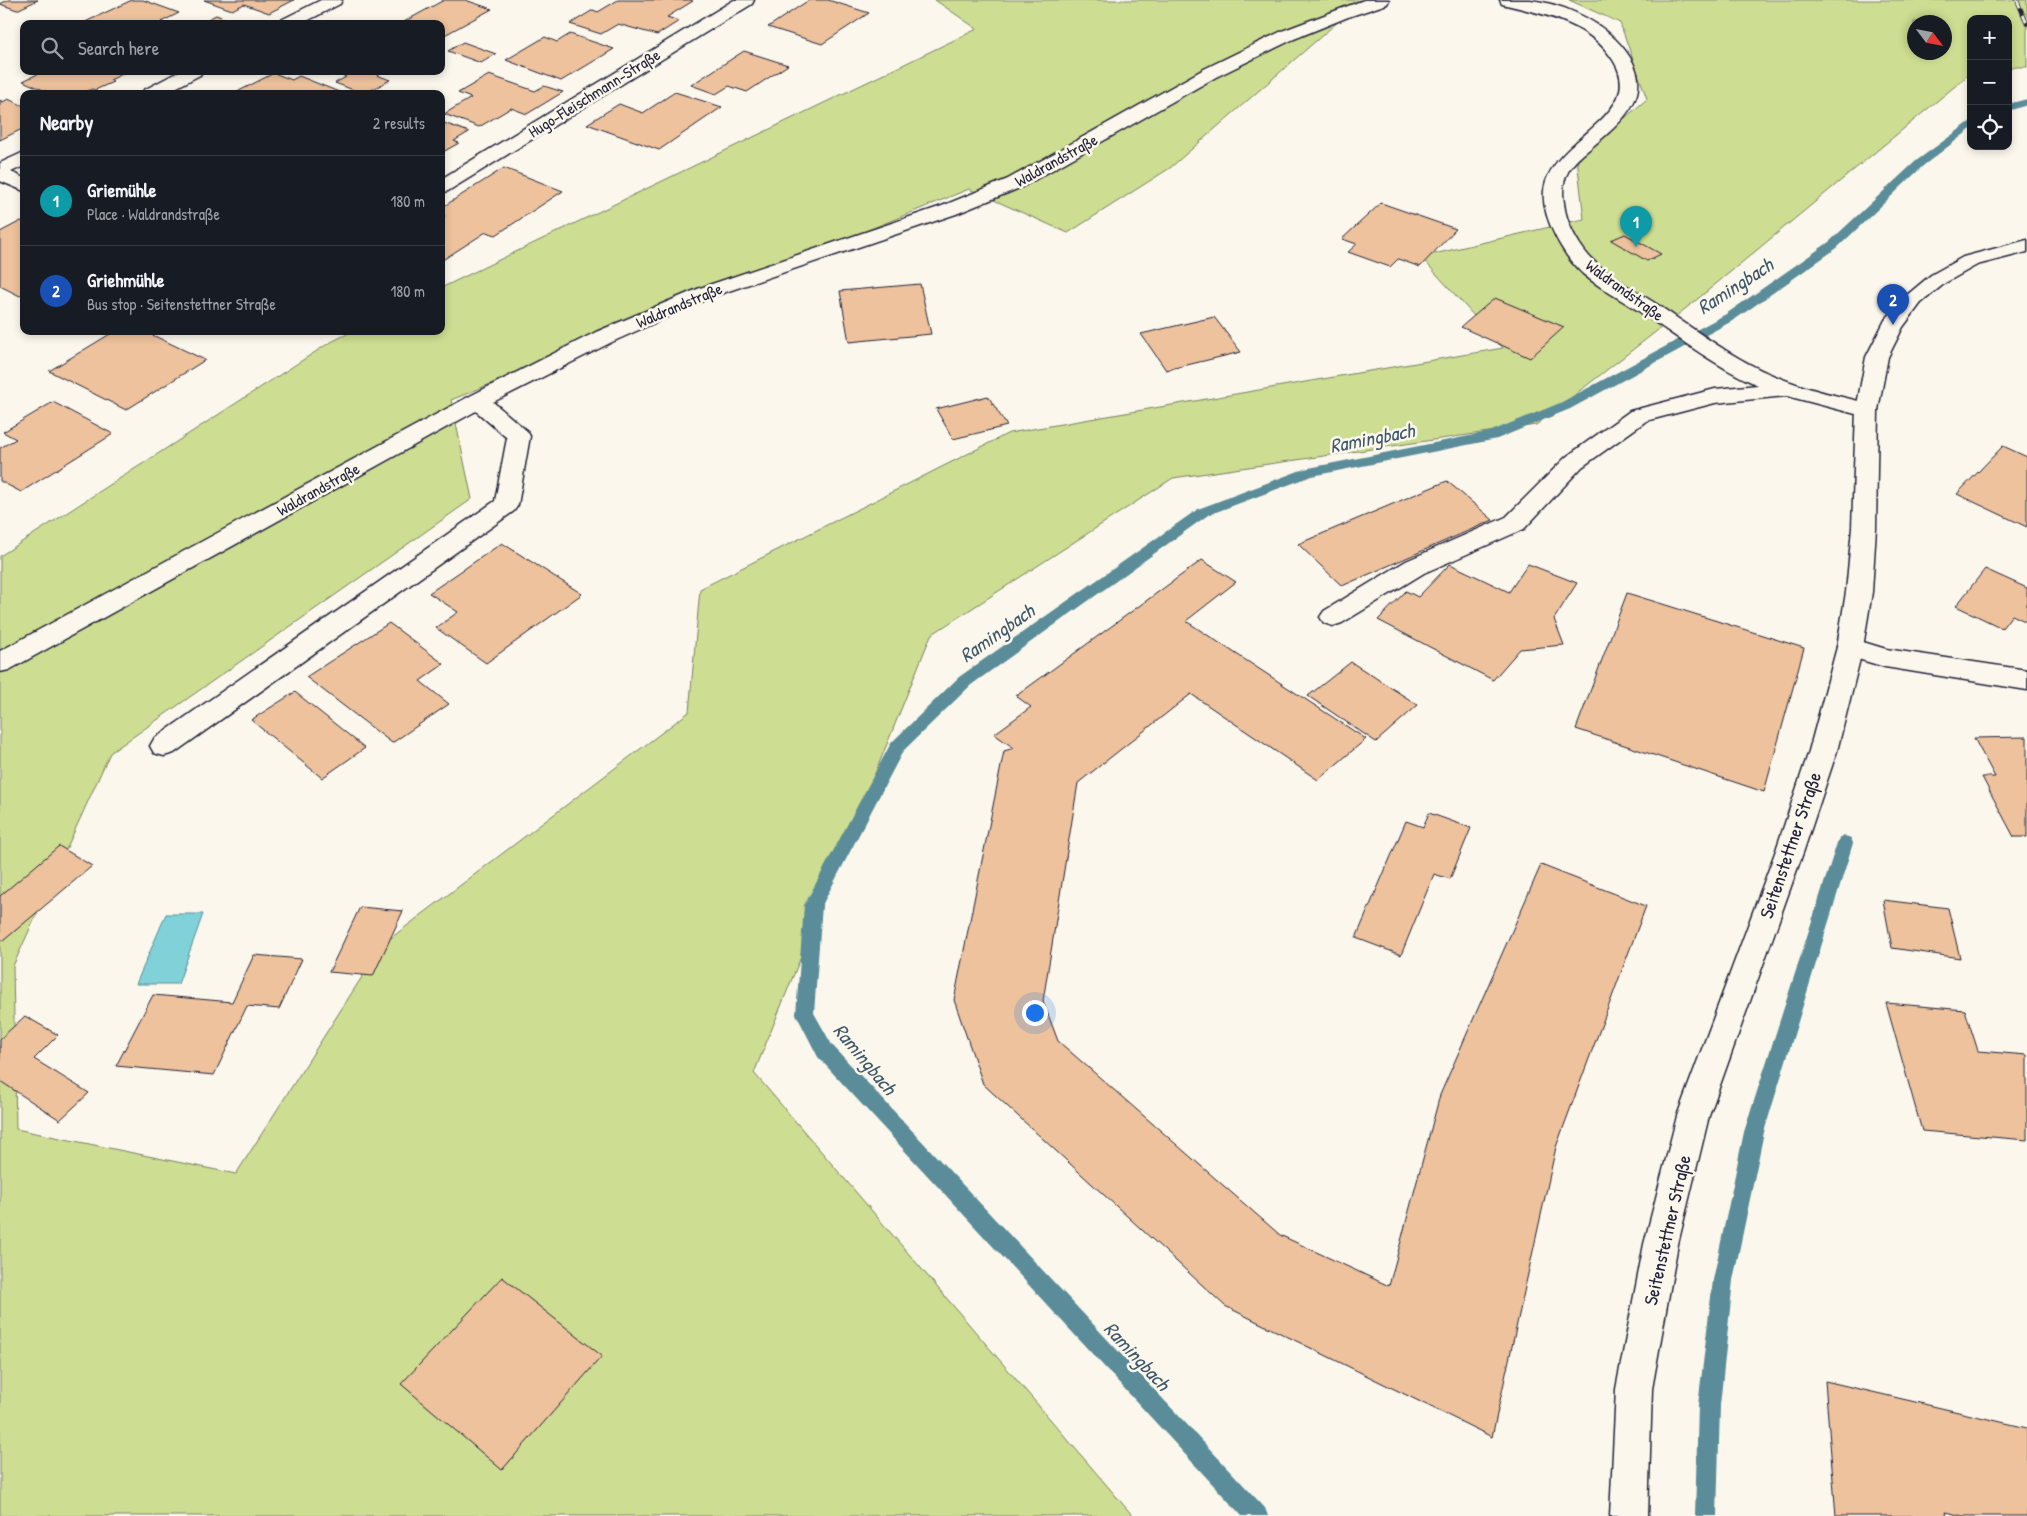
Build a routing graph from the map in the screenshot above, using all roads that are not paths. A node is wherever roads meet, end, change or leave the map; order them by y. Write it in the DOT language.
graph roads {
  1 [pos="334,0"];
  2 [pos="746,0"];
  3 [pos="1380,0"];
  4 [pos="1508,0"];
  5 [pos="295,20"];
  6 [pos="186,75"];
  7 [pos="158,90"];
  8 [pos="20,160"];
  9 [pos="0,170"];
  10 [pos="0,174"];
  11 [pos="20,183"];
  12 [pos="445,185"];
  13 [pos="2027,246"];
  14 [pos="1787,390"];
  15 [pos="478,401"];
  16 [pos="1866,410"];
  17 [pos="1333,617"];
  18 [pos="1850,647"];
  19 [pos="0,663"];
  20 [pos="2027,680"];
  21 [pos="164,746"];
  22 [pos="1629,1516"];
  1 -- 5 [label="street"];
  2 -- 12 [label="street, Hugo-Fleischmann-Straße"];
  3 -- 15 [label="street, Waldrandstraße"];
  4 -- 14 [label="street, Waldrandstraße"];
  6 -- 7 [label="street"];
  8 -- 9 [label="street"];
  10 -- 11 [label="street"];
  13 -- 16 [label="street, Seitenstettner Straße"];
  14 -- 16 [label="street, Waldrandstraße"];
  14 -- 17 [label="street"];
  15 -- 19 [label="street, Waldrandstraße"];
  15 -- 21 [label="street"];
  16 -- 18 [label="street, Seitenstettner Straße"];
  18 -- 20 [label="street"];
  18 -- 22 [label="street, Seitenstettner Straße"];
}
